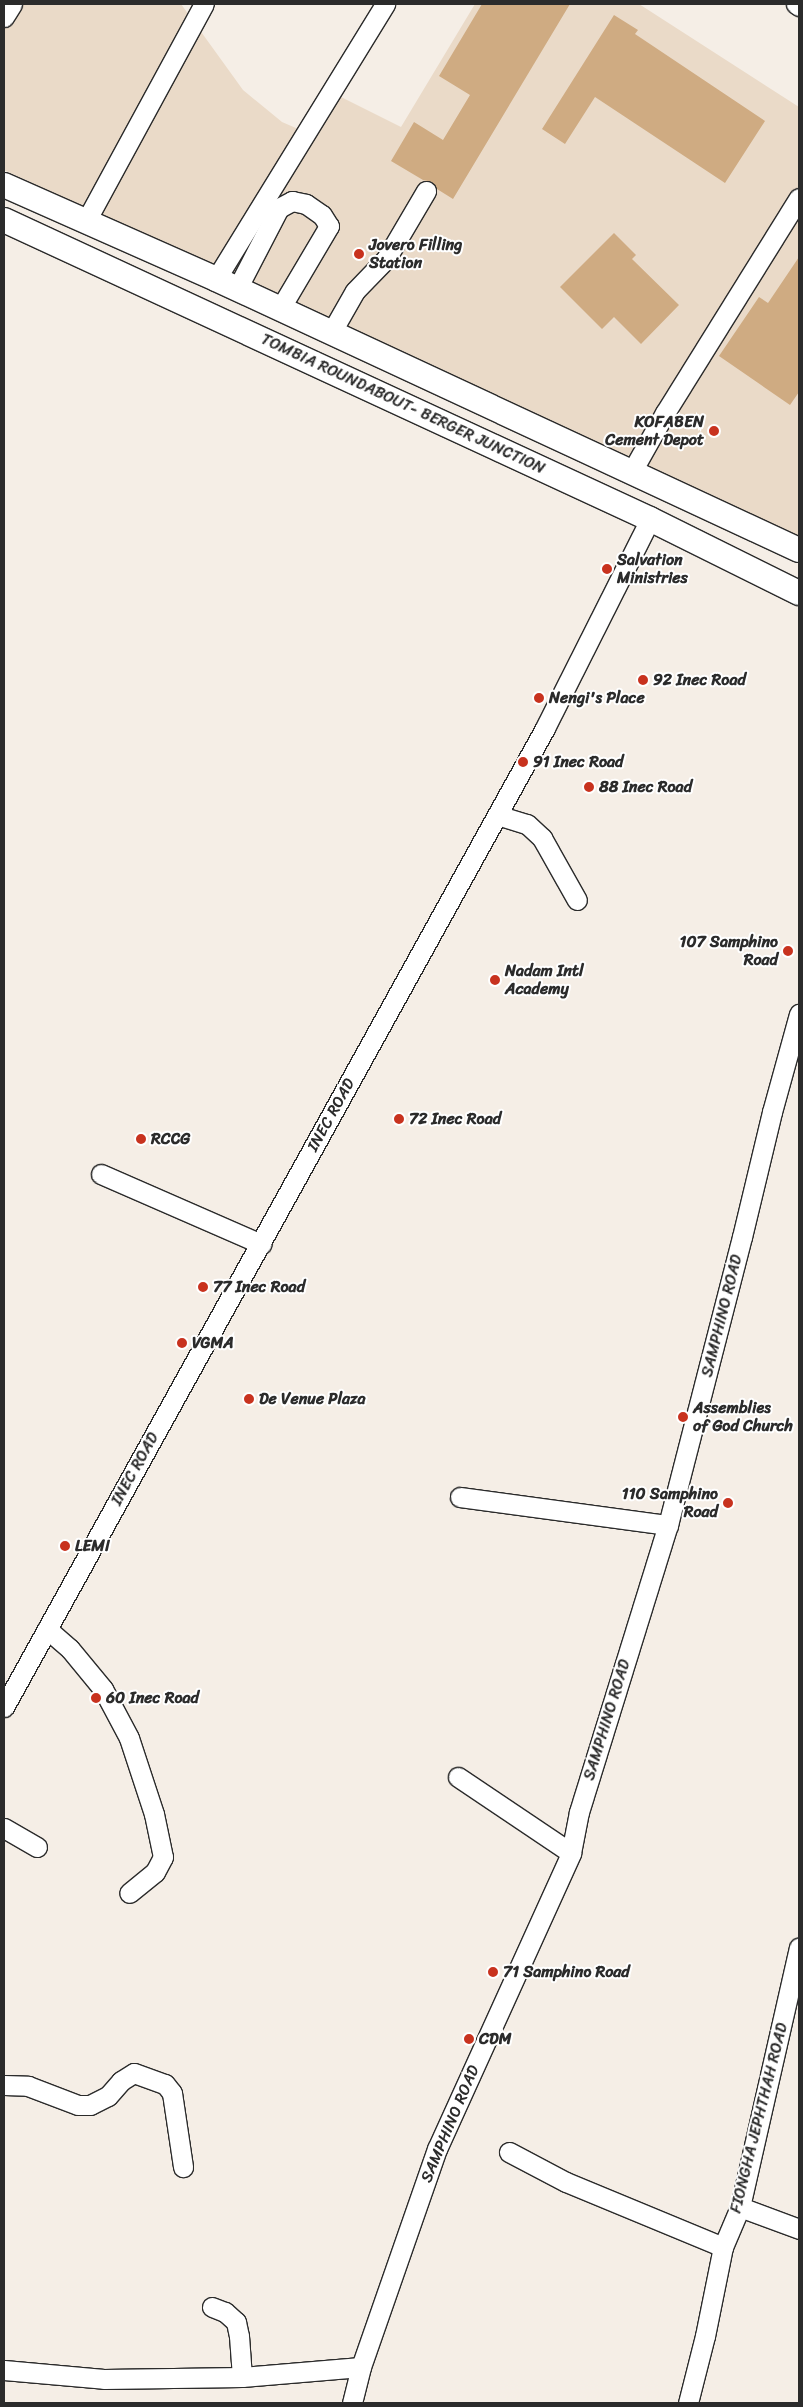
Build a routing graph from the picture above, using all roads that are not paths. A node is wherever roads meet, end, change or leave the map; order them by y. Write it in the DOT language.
graph roads {
  1 [pos="12,4"];
  2 [pos="204,4"];
  3 [pos="385,4"];
  4 [pos="796,4"];
  5 [pos="799,6"];
  6 [pos="4,18"];
  7 [pos="4,185"];
  8 [pos="426,191"];
  9 [pos="799,198"];
  10 [pos="4,221"];
  11 [pos="86,221"];
  12 [pos="216,279"];
  13 [pos="237,289"];
  14 [pos="280,309"];
  15 [pos="330,333"];
  16 [pos="630,473"];
  17 [pos="650,519"];
  18 [pos="799,550"];
  19 [pos="799,593"];
  20 [pos="497,815"];
  21 [pos="577,900"];
  22 [pos="799,1014"];
  23 [pos="101,1174"];
  24 [pos="261,1244"];
  25 [pos="460,1497"];
  26 [pos="668,1525"];
  27 [pos="47,1629"];
  28 [pos="4,1707"];
  29 [pos="458,1777"];
  30 [pos="4,1828"];
  31 [pos="37,1847"];
  32 [pos="571,1853"];
  33 [pos="129,1893"];
  34 [pos="799,1948"];
  35 [pos="4,2085"];
  36 [pos="509,2152"];
  37 [pos="183,2167"];
  38 [pos="740,2207"];
  39 [pos="799,2229"];
  40 [pos="723,2247"];
  41 [pos="212,2307"];
  42 [pos="361,2367"];
  43 [pos="4,2370"];
  44 [pos="242,2377"];
  45 [pos="352,2403"];
  46 [pos="688,2403"];
  1 -- 6 [label="street"];
  2 -- 11 [label="street"];
  3 -- 12 [label="street"];
  4 -- 5 [label="street"];
  7 -- 11 [label="main road, TOMBIA ROUNDABOUT- BERGER JUNCTION"];
  8 -- 15 [label="street"];
  9 -- 16 [label="street"];
  10 -- 17 [label="main road, TOMBIA ROUNDABOUT- BERGER JUNCTION"];
  11 -- 12 [label="main road, TOMBIA ROUNDABOUT- BERGER JUNCTION"];
  12 -- 13 [label="main road, TOMBIA ROUNDABOUT- BERGER JUNCTION"];
  13 -- 14 [label="main road, TOMBIA ROUNDABOUT- BERGER JUNCTION"];
  13 -- 14 [label="street"];
  14 -- 15 [label="main road, TOMBIA ROUNDABOUT- BERGER JUNCTION"];
  15 -- 16 [label="main road, TOMBIA ROUNDABOUT- BERGER JUNCTION"];
  16 -- 18 [label="main road, TOMBIA ROUNDABOUT- BERGER JUNCTION"];
  17 -- 19 [label="main road, TOMBIA ROUNDABOUT- BERGER JUNCTION"];
  17 -- 20 [label="street, INEC ROAD"];
  20 -- 21 [label="street"];
  20 -- 24 [label="street, INEC ROAD"];
  22 -- 26 [label="street, SAMPHINO ROAD"];
  23 -- 24 [label="street"];
  24 -- 27 [label="street, INEC ROAD"];
  25 -- 26 [label="street"];
  26 -- 32 [label="street, SAMPHINO ROAD"];
  27 -- 28 [label="street, INEC ROAD"];
  27 -- 33 [label="street"];
  29 -- 32 [label="street"];
  30 -- 31 [label="street"];
  32 -- 42 [label="street, SAMPHINO ROAD"];
  34 -- 38 [label="street, FIONGHA JEPHTHAH ROAD"];
  35 -- 37 [label="street"];
  36 -- 40 [label="street"];
  38 -- 39 [label="street"];
  38 -- 40 [label="street, FIONGHA JEPHTHAH ROAD"];
  40 -- 46 [label="street, FIONGHA JEPHTHAH ROAD"];
  41 -- 44 [label="street"];
  42 -- 44 [label="street"];
  42 -- 45 [label="street, SAMPHINO ROAD"];
  43 -- 44 [label="street"];
}
